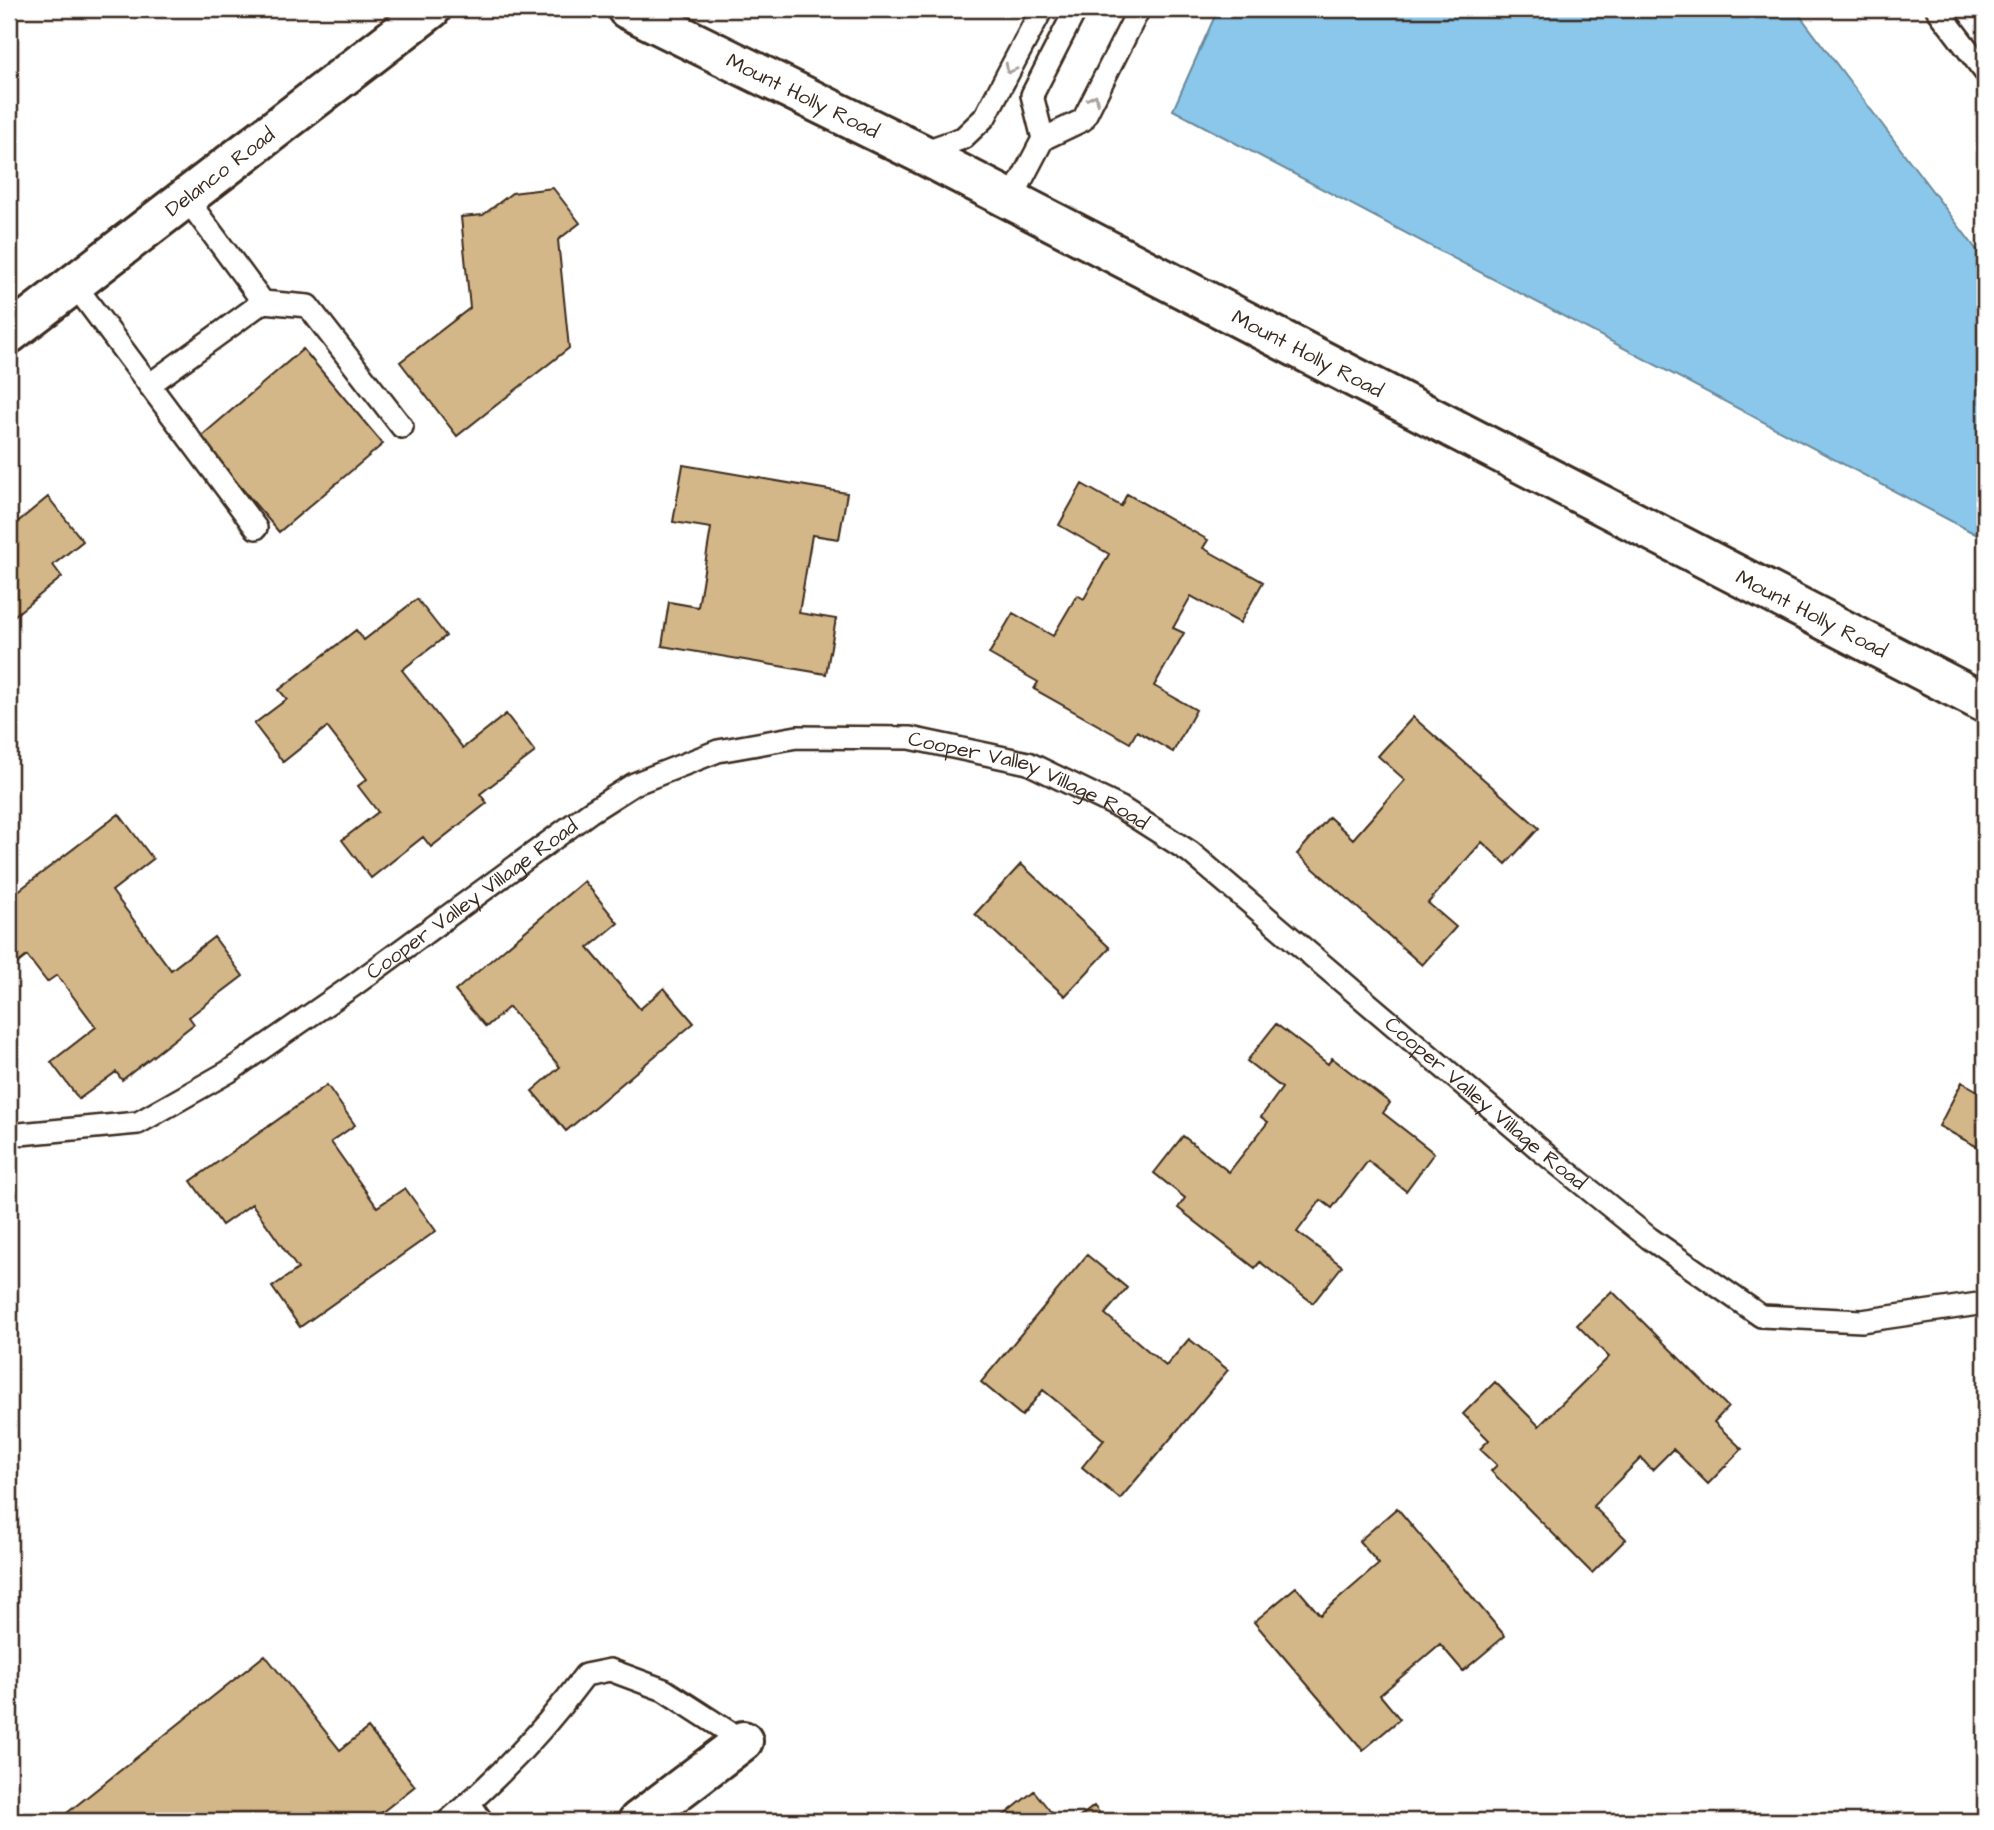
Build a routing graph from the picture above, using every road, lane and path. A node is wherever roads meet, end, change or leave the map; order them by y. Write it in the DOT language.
graph roads {
  1 [pos="431,9"];
  2 [pos="627,9"];
  3 [pos="1042,9"];
  4 [pos="1076,9"];
  5 [pos="1139,9"];
  6 [pos="1937,9"];
  7 [pos="1985,72"];
  8 [pos="1043,139"];
  9 [pos="920,153"];
  10 [pos="186,198"];
  11 [pos="1011,200"];
  12 [pos="74,284"];
  13 [pos="263,302"];
  14 [pos="9,334"];
  15 [pos="149,385"];
  16 [pos="402,427"];
  17 [pos="256,528"];
  18 [pos="1985,703"];
  19 [pos="9,1135"];
  20 [pos="1985,1303"];
  21 [pos="743,1741"];
  22 [pos="469,1802"];
  23 [pos="448,1821"];
  24 [pos="482,1821"];
  25 [pos="638,1821"];
  1 -- 10 [label="main road, Delanco Road"];
  2 -- 9 [label="main road, Mount Holly Road"];
  3 -- 9 [label="lane, one-way"];
  4 -- 8 [label="lane"];
  8 -- 5 [label="lane, one-way"];
  6 -- 7 [label="lane"];
  8 -- 11 [label="lane"];
  9 -- 11 [label="main road, Mount Holly Road"];
  10 -- 12 [label="main road, Delanco Road"];
  10 -- 13 [label="lane"];
  11 -- 18 [label="main road, Mount Holly Road"];
  12 -- 14 [label="main road, Delanco Road"];
  12 -- 15 [label="lane"];
  13 -- 15 [label="lane"];
  13 -- 16 [label="lane"];
  15 -- 17 [label="lane"];
  19 -- 20 [label="lane, Cooper Valley Village Road"];
  21 -- 22 [label="lane"];
  21 -- 25 [label="main road"];
  22 -- 23 [label="lane"];
  22 -- 24 [label="lane"];
}
